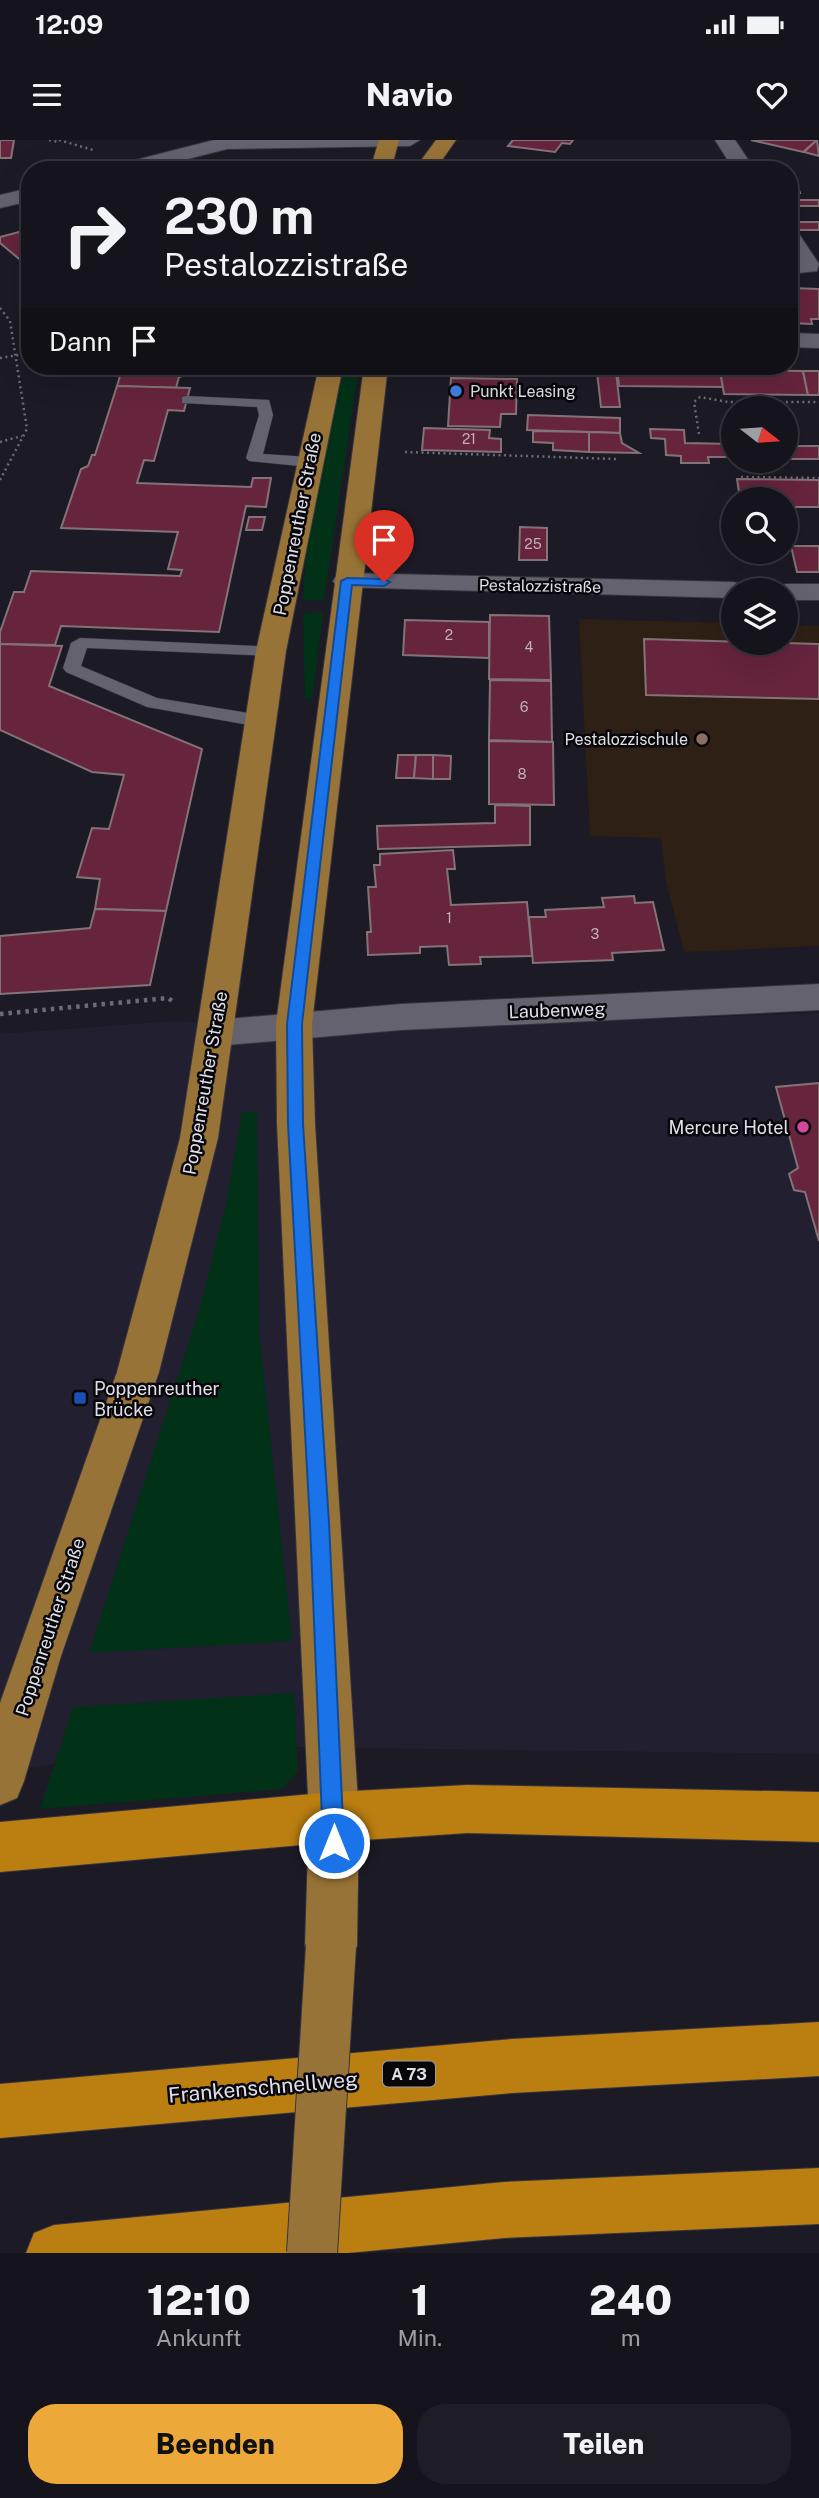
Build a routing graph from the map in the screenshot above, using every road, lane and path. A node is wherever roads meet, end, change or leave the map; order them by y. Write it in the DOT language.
graph roads {
  1 [pos="49,140"];
  2 [pos="411,140"];
  3 [pos="446,140"];
  4 [pos="725,140"];
  5 [pos="59,141"];
  6 [pos="233,141"];
  7 [pos="388,141"];
  8 [pos="261,142"];
  9 [pos="95,150"];
  10 [pos="154,161"];
  11 [pos="342,161"];
  12 [pos="382,161"];
  13 [pos="414,161"];
  14 [pos="431,161"];
  15 [pos="739,161"];
  16 [pos="21,196"];
  17 [pos="0,202"];
  18 [pos="798,250"];
  19 [pos="798,267"];
  20 [pos="0,309"];
  21 [pos="798,340"];
  22 [pos="819,341"];
  23 [pos="16,354"];
  24 [pos="21,354"];
  25 [pos="0,358"];
  26 [pos="329,375"];
  27 [pos="375,375"];
  28 [pos="696,391"];
  29 [pos="700,397"];
  30 [pos="187,400"];
  31 [pos="819,402"];
  32 [pos="699,435"];
  33 [pos="23,436"];
  34 [pos="0,442"];
  35 [pos="365,451"];
  36 [pos="616,459"];
  37 [pos="309,462"];
  38 [pos="741,477"];
  39 [pos="819,478"];
  40 [pos="0,480"];
  41 [pos="347,581"];
  42 [pos="721,590"];
  43 [pos="798,592"];
  44 [pos="819,592"];
  45 [pos="271,651"];
  46 [pos="260,721"];
  47 [pos="819,997"];
  48 [pos="0,1014"];
  49 [pos="294,1024"];
  50 [pos="216,1033"];
  51 [pos="0,1781"];
  52 [pos="334,1817"];
  53 [pos="819,1817"];
  54 [pos="0,1847"];
  55 [pos="819,2049"];
  56 [pos="0,2111"];
  57 [pos="819,2196"];
  58 [pos="54,2253"];
  59 [pos="312,2253"];
  1 -- 5 [label="path"];
  2 -- 7 [label="street"];
  2 -- 13 [label="street"];
  3 -- 14 [label="main road"];
  4 -- 15 [label="street"];
  5 -- 9 [label="path"];
  6 -- 8 [label="street"];
  6 -- 10 [label="street"];
  7 -- 8 [label="street"];
  7 -- 12 [label="main road"];
  8 -- 11 [label="street"];
  16 -- 17 [label="street"];
  18 -- 19 [label="street"];
  20 -- 23 [label="path"];
  21 -- 22 [label="street"];
  23 -- 24 [label="path"];
  23 -- 25 [label="path"];
  23 -- 33 [label="path"];
  26 -- 37 [label="main road, Poppenreuther Straße"];
  27 -- 35 [label="main road"];
  28 -- 29 [label="path"];
  29 -- 31 [label="path"];
  29 -- 32 [label="path"];
  30 -- 37 [label="lane"];
  33 -- 34 [label="path"];
  33 -- 40 [label="path"];
  35 -- 36 [label="path"];
  35 -- 41 [label="main road"];
  37 -- 45 [label="main road, Poppenreuther Straße"];
  38 -- 39 [label="path"];
  41 -- 42 [label="street, Pestalozzistraße"];
  41 -- 49 [label="main road"];
  43 -- 44 [label="street"];
  45 -- 46 [label="main road, Poppenreuther Straße"];
  45 -- 46 [label="lane"];
  46 -- 50 [label="main road, Poppenreuther Straße"];
  47 -- 49 [label="street, Laubenweg"];
  48 -- 50 [label="path"];
  49 -- 50 [label="street, Laubenweg"];
  49 -- 52 [label="main road"];
  50 -- 51 [label="main road, Poppenreuther Straße"];
  52 -- 53 [label="highway"];
  52 -- 54 [label="highway"];
  52 -- 59 [label="main road, bridge"];
  55 -- 56 [label="highway, Frankenschnellweg / A 73"];
  57 -- 58 [label="highway"];
}
